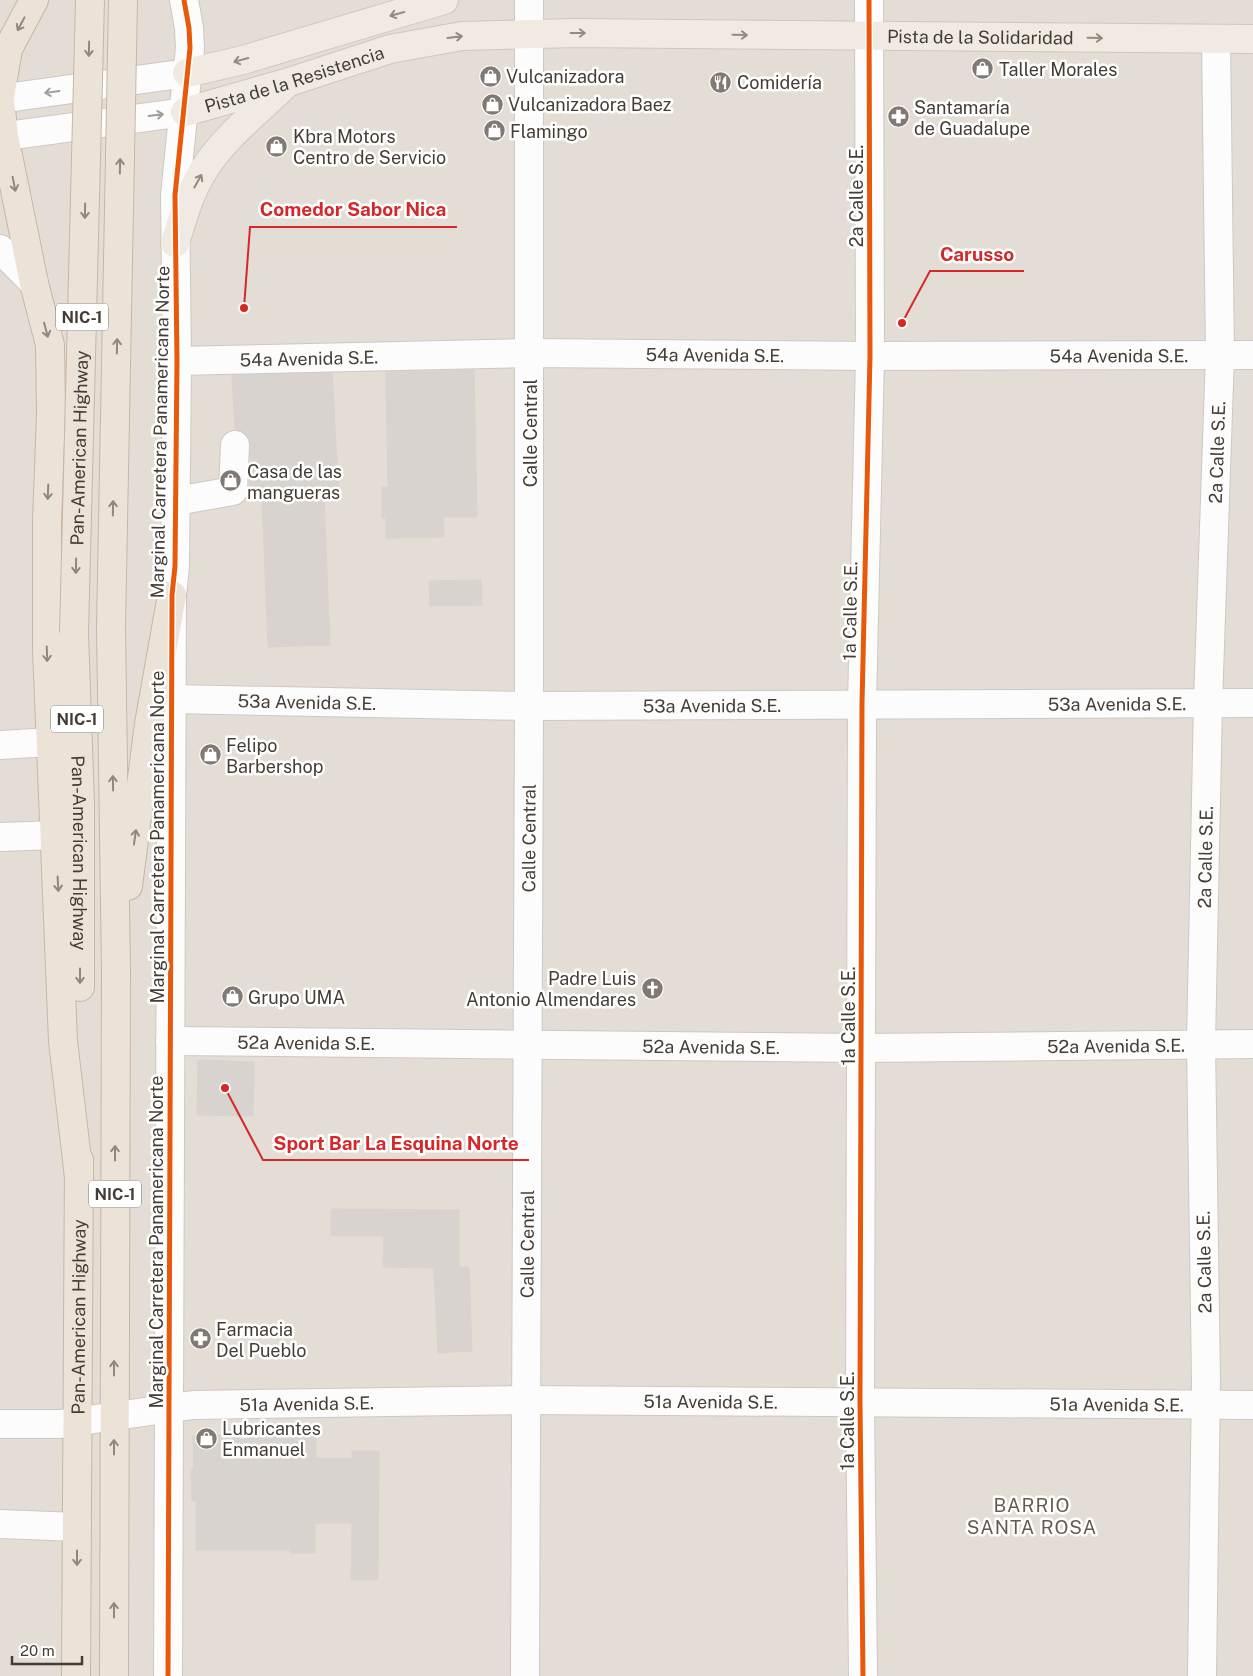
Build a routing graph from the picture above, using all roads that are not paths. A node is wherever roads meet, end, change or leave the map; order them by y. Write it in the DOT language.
graph roads {
  1 [pos="34,0"];
  2 [pos="90,0"];
  3 [pos="123,0"];
  4 [pos="184,0"];
  5 [pos="444,0"];
  6 [pos="529,0"];
  7 [pos="869,0"];
  8 [pos="529,34"];
  9 [pos="869,36"];
  10 [pos="1216,39"];
  11 [pos="1253,39"];
  12 [pos="4,51"];
  13 [pos="187,73"];
  14 [pos="286,84"];
  15 [pos="0,100"];
  16 [pos="184,112"];
  17 [pos="2,137"];
  18 [pos="175,243"];
  19 [pos="0,249"];
  20 [pos="34,283"];
  21 [pos="530,353"];
  22 [pos="1220,354"];
  23 [pos="1253,355"];
  24 [pos="870,356"];
  25 [pos="177,361"];
  26 [pos="235,445"];
  27 [pos="176,501"];
  28 [pos="172,595"];
  29 [pos="171,699"];
  30 [pos="1208,703"];
  31 [pos="1253,703"];
  32 [pos="862,704"];
  33 [pos="529,706"];
  34 [pos="51,742"];
  35 [pos="0,745"];
  36 [pos="56,835"];
  37 [pos="0,836"];
  38 [pos="116,971"];
  39 [pos="170,1041"];
  40 [pos="1201,1043"];
  41 [pos="528,1044"];
  42 [pos="1253,1044"];
  43 [pos="862,1048"];
  44 [pos="79,1177"];
  45 [pos="526,1400"];
  46 [pos="860,1402"];
  47 [pos="1205,1405"];
  48 [pos="1253,1405"];
  49 [pos="169,1409"];
  50 [pos="114,1416"];
  51 [pos="77,1422"];
  52 [pos="0,1424"];
  53 [pos="0,1524"];
  54 [pos="77,1526"];
  55 [pos="76,1676"];
  56 [pos="114,1676"];
  57 [pos="168,1676"];
  58 [pos="525,1676"];
  59 [pos="863,1676"];
  60 [pos="1202,1676"];
  1 -- 12 [label="highway, one-way"];
  2 -- 44 [label="highway, Pan-American Highway / NIC-1, one-way, bridge"];
  38 -- 3 [label="highway, Pan-American Highway / NIC-1, one-way, bridge"];
  4 -- 13 [label="street, Marginal Carretera Panamericana Norte"];
  5 -- 13 [label="main road, Pista de la Resistencia, one-way"];
  6 -- 8 [label="street, Calle Central"];
  7 -- 9 [label="street"];
  8 -- 9 [label="main road, Pista de la Solidaridad, one-way"];
  14 -- 8 [label="main road, Pista de la Resistencia, one-way"];
  8 -- 21 [label="street, Calle Central"];
  9 -- 10 [label="main road, Pista de la Solidaridad, one-way"];
  9 -- 24 [label="street, 2a Calle S.E."];
  10 -- 11 [label="main road, Pista de la Solidaridad"];
  10 -- 22 [label="street, 2a Calle S.E."];
  12 -- 15 [label="highway"];
  13 -- 15 [label="street, Pista de la Resistencia, one-way"];
  13 -- 16 [label="street, Marginal Carretera Panamericana Norte"];
  14 -- 16 [label="main road, Pista de la Resistencia"];
  18 -- 14 [label="main road, one-way"];
  15 -- 17 [label="highway"];
  17 -- 16 [label="street, Pista de la Resistencia, one-way"];
  16 -- 18 [label="street, Marginal Carretera Panamericana Norte"];
  17 -- 20 [label="highway, one-way"];
  18 -- 25 [label="street, Marginal Carretera Panamericana Norte"];
  19 -- 20 [label="street"];
  20 -- 34 [label="highway, one-way"];
  21 -- 24 [label="street, 54a Avenida S.E."];
  21 -- 25 [label="street, 54a Avenida S.E."];
  21 -- 33 [label="street, Calle Central"];
  22 -- 23 [label="street, 54a Avenida S.E."];
  22 -- 24 [label="street, 54a Avenida S.E."];
  22 -- 30 [label="street, 2a Calle S.E."];
  24 -- 32 [label="street, 1a Calle S.E."];
  25 -- 27 [label="street, Marginal Carretera Panamericana Norte"];
  26 -- 27 [label="street"];
  27 -- 28 [label="street, Marginal Carretera Panamericana Norte"];
  28 -- 29 [label="street, Marginal Carretera Panamericana Norte"];
  38 -- 28 [label="highway, one-way"];
  29 -- 33 [label="street, 53a Avenida S.E."];
  29 -- 39 [label="street, Marginal Carretera Panamericana Norte"];
  30 -- 31 [label="street, 53a Avenida S.E."];
  30 -- 32 [label="street, 53a Avenida S.E."];
  30 -- 40 [label="street, 2a Calle S.E."];
  32 -- 33 [label="street, 53a Avenida S.E."];
  32 -- 43 [label="street, 1a Calle S.E."];
  33 -- 41 [label="street, Calle Central"];
  34 -- 35 [label="street"];
  34 -- 36 [label="highway"];
  36 -- 37 [label="street"];
  36 -- 44 [label="highway, one-way"];
  50 -- 38 [label="highway, Pan-American Highway / NIC-1, one-way"];
  39 -- 41 [label="street, 52a Avenida S.E."];
  39 -- 49 [label="street, Marginal Carretera Panamericana Norte"];
  40 -- 42 [label="street, 52a Avenida S.E."];
  40 -- 43 [label="street, 52a Avenida S.E."];
  40 -- 47 [label="street, 2a Calle S.E."];
  41 -- 43 [label="street, 52a Avenida S.E."];
  41 -- 45 [label="street, Calle Central"];
  43 -- 46 [label="street, 1a Calle S.E."];
  44 -- 51 [label="highway, Pan-American Highway / NIC-1"];
  45 -- 46 [label="street, 51a Avenida S.E."];
  45 -- 49 [label="street, 51a Avenida S.E."];
  45 -- 58 [label="street, Calle Central"];
  46 -- 47 [label="street, 51a Avenida S.E."];
  46 -- 59 [label="street, 1a Calle S.E."];
  47 -- 48 [label="street, 51a Avenida S.E."];
  47 -- 60 [label="street, 2a Calle S.E."];
  49 -- 50 [label="street, 51a Avenida S.E."];
  49 -- 57 [label="street, Marginal Carretera Panamericana Norte"];
  50 -- 51 [label="street, 51a Avenida S.E."];
  56 -- 50 [label="highway, Pan-American Highway / NIC-1, one-way"];
  51 -- 52 [label="street, 51a Avenida S.E."];
  51 -- 54 [label="highway, Pan-American Highway / NIC-1"];
  53 -- 54 [label="street"];
  54 -- 55 [label="highway, Pan-American Highway / NIC-1, one-way"];
}
